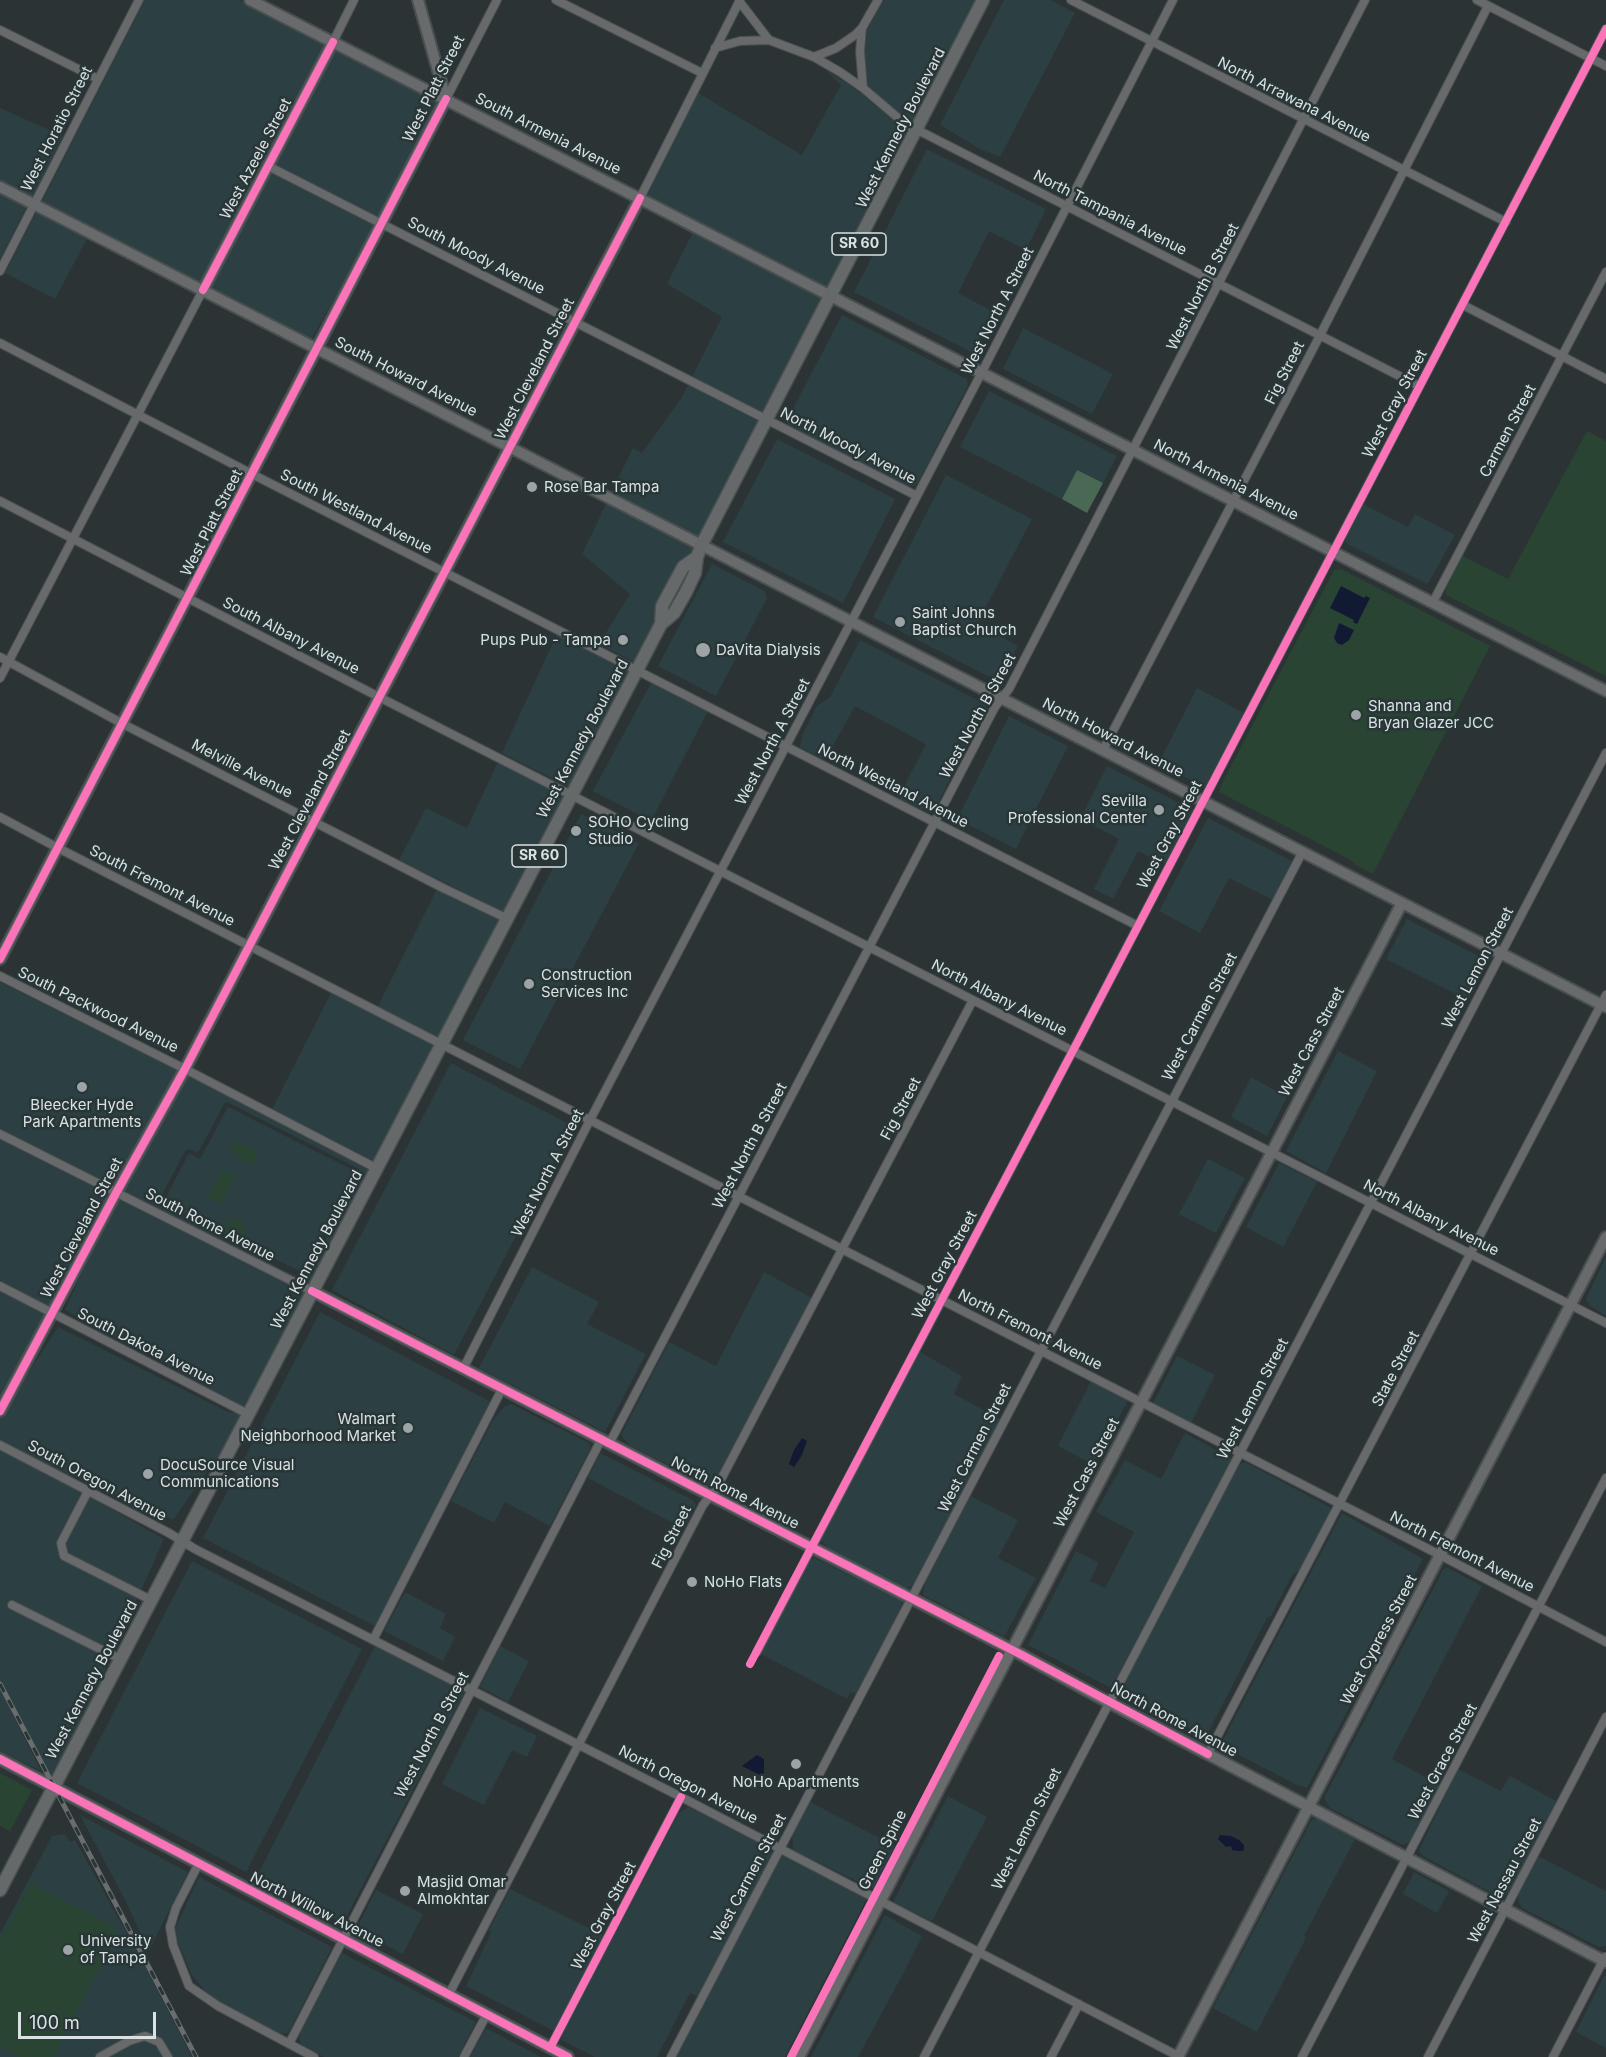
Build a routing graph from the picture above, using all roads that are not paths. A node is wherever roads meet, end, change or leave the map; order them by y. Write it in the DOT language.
graph roads {
  1 [pos="139,0"];
  2 [pos="250,0"];
  3 [pos="354,0"];
  4 [pos="418,0"];
  5 [pos="497,0"];
  6 [pos="556,0"];
  7 [pos="739,0"];
  8 [pos="878,0"];
  9 [pos="983,0"];
  10 [pos="1071,0"];
  11 [pos="1173,0"];
  12 [pos="1365,0"];
  13 [pos="1477,0"];
  14 [pos="1488,6"];
  15 [pos="862,28"];
  16 [pos="1606,29"];
  17 [pos="0,30"];
  18 [pos="769,40"];
  19 [pos="1152,41"];
  20 [pos="333,42"];
  21 [pos="715,48"];
  22 [pos="814,57"];
  23 [pos="1591,59"];
  24 [pos="1606,66"];
  25 [pos="702,73"];
  26 [pos="98,79"];
  27 [pos="863,88"];
  28 [pos="446,99"];
  29 [pos="1304,121"];
  30 [pos="917,129"];
  31 [pos="268,166"];
  32 [pos="1404,171"];
  33 [pos="0,187"];
  34 [pos="640,198"];
  35 [pos="34,204"];
  36 [pos="1067,206"];
  37 [pos="1506,222"];
  38 [pos="382,224"];
  39 [pos="0,271"];
  40 [pos="1606,272"];
  41 [pos="1220,284"];
  42 [pos="203,290"];
  43 [pos="832,296"];
  44 [pos="1463,305"];
  45 [pos="575,322"];
  46 [pos="1319,335"];
  47 [pos="0,343"];
  48 [pos="317,349"];
  49 [pos="1562,357"];
  50 [pos="982,372"];
  51 [pos="1606,379"];
  52 [pos="1419,386"];
  53 [pos="138,414"];
  54 [pos="767,420"];
  55 [pos="510,447"];
  56 [pos="1134,450"];
  57 [pos="252,474"];
  58 [pos="917,496"];
  59 [pos="0,501"];
  60 [pos="1234,501"];
  61 [pos="73,539"];
  62 [pos="702,544"];
  63 [pos="1334,552"];
  64 [pos="445,572"];
  65 [pos="188,598"];
  66 [pos="1433,602"];
  67 [pos="851,622"];
  68 [pos="0,657"];
  69 [pos="9,662"];
  70 [pos="637,669"];
  71 [pos="0,678"];
  72 [pos="1606,691"];
  73 [pos="379,697"];
  74 [pos="1002,699"];
  75 [pos="123,724"];
  76 [pos="786,746"];
  77 [pos="1103,750"];
  78 [pos="1606,753"];
  79 [pos="571,794"];
  80 [pos="1203,801"];
  81 [pos="0,817"];
  82 [pos="314,821"];
  83 [pos="935,822"];
  84 [pos="58,848"];
  85 [pos="1303,851"];
  86 [pos="721,871"];
  87 [pos="1402,903"];
  88 [pos="506,918"];
  89 [pos="1138,926"];
  90 [pos="249,946"];
  91 [pos="870,947"];
  92 [pos="1502,953"];
  93 [pos="0,959"];
  94 [pos="0,976"];
  95 [pos="973,1000"];
  96 [pos="1604,1002"];
  97 [pos="441,1043"];
  98 [pos="1073,1051"];
  99 [pos="185,1069"];
  100 [pos="1172,1101"];
  101 [pos="590,1120"];
  102 [pos="0,1134"];
  103 [pos="1271,1152"];
  104 [pos="376,1168"];
  105 [pos="116,1193"];
  106 [pos="739,1196"];
  107 [pos="1371,1203"];
  108 [pos="1606,1237"];
  109 [pos="842,1248"];
  110 [pos="1472,1254"];
  111 [pos="0,1286"];
  112 [pos="312,1291"];
  113 [pos="942,1300"];
  114 [pos="1570,1305"];
  115 [pos="52,1313"];
  116 [pos="1606,1323"];
  117 [pos="1041,1350"];
  118 [pos="463,1369"];
  119 [pos="502,1389"];
  120 [pos="1141,1402"];
  121 [pos="0,1411"];
  122 [pos="248,1414"];
  123 [pos="605,1442"];
  124 [pos="0,1445"];
  125 [pos="1240,1454"];
  126 [pos="1606,1478"];
  127 [pos="88,1491"];
  128 [pos="710,1496"];
  129 [pos="1341,1504"];
  130 [pos="182,1541"];
  131 [pos="811,1547"];
  132 [pos="1440,1555"];
  133 [pos="912,1599"];
  134 [pos="150,1600"];
  135 [pos="12,1605"];
  136 [pos="1539,1607"];
  137 [pos="373,1640"];
  138 [pos="1606,1642"];
  139 [pos="1011,1650"];
  140 [pos="757,1652"];
  141 [pos="120,1659"];
  142 [pos="471,1690"];
  143 [pos="1108,1702"];
  144 [pos="1606,1717"];
  145 [pos="579,1744"];
  146 [pos="1208,1754"];
  147 [pos="0,1759"];
  148 [pos="53,1786"];
  149 [pos="681,1797"];
  150 [pos="1309,1807"];
  151 [pos="780,1848"];
  152 [pos="1407,1858"];
  153 [pos="199,1863"];
  154 [pos="0,1890"];
  155 [pos="879,1900"];
  156 [pos="1505,1909"];
  157 [pos="342,1938"];
  158 [pos="979,1952"];
  159 [pos="1605,1959"];
  160 [pos="449,1994"];
  161 [pos="1078,2004"];
  162 [pos="487,2014"];
  163 [pos="289,2044"];
  164 [pos="550,2048"];
  165 [pos="100,2057"];
  166 [pos="168,2057"];
  167 [pos="314,2057"];
  168 [pos="464,2057"];
  169 [pos="568,2057"];
  170 [pos="671,2057"];
  171 [pos="799,2057"];
  172 [pos="924,2057"];
  173 [pos="1051,2057"];
  174 [pos="1179,2057"];
  175 [pos="1302,2057"];
  176 [pos="1428,2057"];
  177 [pos="1553,2057"];
  1 -- 26 [label="street, West Horatio Street"];
  2 -- 20 [label="main road, South Armenia Avenue"];
  3 -- 20 [label="street, West Azeele Street"];
  4 -- 28 [label="main road"];
  5 -- 28 [label="street, West Platt Street"];
  6 -- 25 [label="street"];
  7 -- 18 [label="street"];
  7 -- 21 [label="street, West Cleveland Street"];
  8 -- 15 [label="street"];
  9 -- 30 [label="main road, West Kennedy Boulevard / SR 60"];
  10 -- 19 [label="street, North Arrawana Avenue"];
  11 -- 19 [label="street, West North A Street"];
  12 -- 29 [label="street, West North B Street"];
  13 -- 14 [label="street"];
  14 -- 23 [label="street"];
  14 -- 32 [label="street, Fig Street"];
  15 -- 22 [label="street"];
  15 -- 27 [label="street"];
  16 -- 23 [label="street, West Gray Street"];
  17 -- 26 [label="street"];
  18 -- 21 [label="street"];
  18 -- 22 [label="street, North Tampania Avenue"];
  19 -- 29 [label="street, North Arrawana Avenue"];
  19 -- 36 [label="street, West North A Street"];
  20 -- 28 [label="main road, South Armenia Avenue"];
  20 -- 31 [label="main road, West Azeele Street"];
  21 -- 25 [label="street, West Cleveland Street"];
  22 -- 27 [label="street, North Tampania Avenue"];
  23 -- 24 [label="street"];
  23 -- 37 [label="street, West Gray Street"];
  25 -- 34 [label="street, West Cleveland Street"];
  26 -- 35 [label="street, West Horatio Street"];
  27 -- 30 [label="street, North Tampania Avenue"];
  28 -- 34 [label="main road, South Armenia Avenue"];
  28 -- 38 [label="main road, West Platt Street"];
  29 -- 32 [label="street, North Arrawana Avenue"];
  29 -- 41 [label="street, West North B Street"];
  30 -- 36 [label="street, North Tampania Avenue"];
  30 -- 43 [label="main road, West Kennedy Boulevard / SR 60"];
  31 -- 38 [label="street, South Moody Avenue"];
  31 -- 42 [label="main road, West Azeele Street"];
  32 -- 37 [label="street, North Arrawana Avenue"];
  32 -- 46 [label="street, Fig Street"];
  33 -- 35 [label="main road, South Howard Avenue"];
  34 -- 43 [label="main road, South Armenia Avenue"];
  34 -- 45 [label="main road, West Cleveland Street"];
  35 -- 39 [label="street, West Horatio Street"];
  35 -- 42 [label="main road, South Howard Avenue"];
  36 -- 41 [label="street, North Tampania Avenue"];
  36 -- 50 [label="street, West North A Street"];
  37 -- 44 [label="street, West Gray Street"];
  38 -- 45 [label="street, South Moody Avenue"];
  38 -- 48 [label="main road, West Platt Street"];
  40 -- 49 [label="street, Carmen Street"];
  41 -- 46 [label="street, North Tampania Avenue"];
  41 -- 56 [label="street, West North B Street"];
  42 -- 48 [label="main road, South Howard Avenue"];
  42 -- 53 [label="street, West Azeele Street"];
  43 -- 50 [label="main road, North Armenia Avenue"];
  43 -- 54 [label="main road, West Kennedy Boulevard / SR 60"];
  44 -- 49 [label="street"];
  44 -- 52 [label="street, West Gray Street"];
  45 -- 54 [label="street, South Moody Avenue"];
  45 -- 55 [label="main road, West Cleveland Street"];
  46 -- 52 [label="street, North Tampania Avenue"];
  46 -- 60 [label="street, Fig Street"];
  47 -- 53 [label="street, South Westland Avenue"];
  48 -- 55 [label="main road, South Howard Avenue"];
  48 -- 57 [label="main road, West Platt Street"];
  49 -- 51 [label="street"];
  49 -- 66 [label="street, Carmen Street"];
  50 -- 56 [label="main road, North Armenia Avenue"];
  50 -- 58 [label="street, West North A Street"];
  52 -- 63 [label="street, West Gray Street"];
  53 -- 57 [label="street, South Westland Avenue"];
  53 -- 61 [label="street, West Azeele Street"];
  54 -- 58 [label="street, North Moody Avenue"];
  54 -- 62 [label="main road, West Kennedy Boulevard / SR 60"];
  55 -- 62 [label="main road, South Howard Avenue"];
  55 -- 64 [label="main road, West Cleveland Street"];
  56 -- 60 [label="main road, North Armenia Avenue"];
  56 -- 74 [label="street, West North B Street"];
  57 -- 64 [label="street, South Westland Avenue"];
  57 -- 65 [label="main road, West Platt Street"];
  58 -- 67 [label="street, West North A Street"];
  59 -- 61 [label="street, South Albany Avenue"];
  60 -- 63 [label="main road, North Armenia Avenue"];
  60 -- 77 [label="street, Fig Street"];
  61 -- 65 [label="street, South Albany Avenue"];
  61 -- 69 [label="street, West Azeele Street"];
  62 -- 67 [label="main road, North Howard Avenue"];
  62 -- 70 [label="main road, West Kennedy Boulevard / SR 60"];
  63 -- 66 [label="main road, North Armenia Avenue"];
  63 -- 80 [label="street, West Gray Street"];
  64 -- 70 [label="street, South Westland Avenue"];
  64 -- 73 [label="main road, West Cleveland Street"];
  65 -- 73 [label="street, South Albany Avenue"];
  65 -- 75 [label="main road, West Platt Street"];
  66 -- 72 [label="main road, North Armenia Avenue"];
  67 -- 74 [label="main road, North Howard Avenue"];
  67 -- 76 [label="street, West North A Street"];
  68 -- 69 [label="street, Melville Avenue"];
  69 -- 71 [label="street, West Azeele Street"];
  69 -- 75 [label="street, Melville Avenue"];
  70 -- 76 [label="street, North Westland Avenue"];
  70 -- 79 [label="main road, West Kennedy Boulevard / SR 60"];
  73 -- 79 [label="street, South Albany Avenue"];
  73 -- 82 [label="main road, West Cleveland Street"];
  74 -- 77 [label="main road, North Howard Avenue"];
  74 -- 83 [label="street, West North B Street"];
  75 -- 82 [label="street, Melville Avenue"];
  75 -- 84 [label="main road, West Platt Street"];
  76 -- 83 [label="street, North Westland Avenue"];
  76 -- 86 [label="street, West North A Street"];
  77 -- 80 [label="main road, North Howard Avenue"];
  78 -- 92 [label="street, West Lemon Street"];
  79 -- 86 [label="street, North Albany Avenue"];
  79 -- 88 [label="main road, West Kennedy Boulevard / SR 60"];
  80 -- 85 [label="main road, North Howard Avenue"];
  80 -- 89 [label="street, West Gray Street"];
  81 -- 84 [label="street, South Fremont Avenue"];
  82 -- 88 [label="street, Melville Avenue"];
  82 -- 90 [label="main road, West Cleveland Street"];
  83 -- 89 [label="street, North Westland Avenue"];
  83 -- 91 [label="street, West North B Street"];
  84 -- 90 [label="street, South Fremont Avenue"];
  84 -- 93 [label="main road, West Platt Street"];
  85 -- 87 [label="main road, North Howard Avenue"];
  85 -- 100 [label="street, West Carmen Street"];
  86 -- 91 [label="street, North Albany Avenue"];
  86 -- 101 [label="street, West North A Street"];
  87 -- 92 [label="main road, North Howard Avenue"];
  87 -- 103 [label="main road, West Cass Street"];
  88 -- 97 [label="main road, West Kennedy Boulevard / SR 60"];
  89 -- 98 [label="street, West Gray Street"];
  90 -- 97 [label="street, South Fremont Avenue"];
  90 -- 99 [label="main road, West Cleveland Street"];
  91 -- 95 [label="street, North Albany Avenue"];
  91 -- 106 [label="street, West North B Street"];
  92 -- 96 [label="main road, North Howard Avenue"];
  92 -- 107 [label="street, West Lemon Street"];
  94 -- 99 [label="street, South Packwood Avenue"];
  95 -- 98 [label="street, North Albany Avenue"];
  95 -- 109 [label="street, Fig Street"];
  96 -- 110 [label="street, State Street"];
  97 -- 101 [label="street, North Fremont Avenue"];
  97 -- 104 [label="main road, West Kennedy Boulevard / SR 60"];
  98 -- 100 [label="street, North Albany Avenue"];
  98 -- 113 [label="street, West Gray Street"];
  99 -- 104 [label="street, South Packwood Avenue"];
  99 -- 105 [label="main road, West Cleveland Street"];
  100 -- 103 [label="street, North Albany Avenue"];
  100 -- 117 [label="street, West Carmen Street"];
  101 -- 106 [label="street, North Fremont Avenue"];
  101 -- 118 [label="street, West North A Street"];
  102 -- 105 [label="street, South Rome Avenue"];
  103 -- 107 [label="street, North Albany Avenue"];
  103 -- 120 [label="main road, West Cass Street"];
  104 -- 112 [label="main road, West Kennedy Boulevard / SR 60"];
  105 -- 112 [label="street, South Rome Avenue"];
  105 -- 115 [label="main road, West Cleveland Street"];
  106 -- 109 [label="street, North Fremont Avenue"];
  106 -- 123 [label="street, West North B Street"];
  107 -- 110 [label="street, North Albany Avenue"];
  107 -- 125 [label="street, West Lemon Street"];
  108 -- 114 [label="main road, West Cypress Street"];
  109 -- 113 [label="street, North Fremont Avenue"];
  109 -- 128 [label="street, Fig Street"];
  110 -- 114 [label="street, North Albany Avenue"];
  110 -- 129 [label="street, State Street"];
  111 -- 115 [label="street, South Dakota Avenue"];
  112 -- 118 [label="main road, North Rome Avenue"];
  112 -- 122 [label="main road, West Kennedy Boulevard / SR 60"];
  113 -- 117 [label="street, North Fremont Avenue"];
  113 -- 131 [label="street, West Gray Street"];
  114 -- 116 [label="street, North Albany Avenue"];
  114 -- 132 [label="main road, West Cypress Street"];
  115 -- 121 [label="main road, West Cleveland Street"];
  115 -- 122 [label="street, South Dakota Avenue"];
  117 -- 120 [label="street, North Fremont Avenue"];
  117 -- 133 [label="street, West Carmen Street"];
  118 -- 119 [label="main road, North Rome Avenue"];
  119 -- 123 [label="main road, North Rome Avenue"];
  119 -- 137 [label="street"];
  120 -- 125 [label="street, North Fremont Avenue"];
  120 -- 139 [label="main road, West Cass Street"];
  122 -- 130 [label="main road, West Kennedy Boulevard / SR 60"];
  123 -- 128 [label="main road, North Rome Avenue"];
  123 -- 142 [label="street, West North B Street"];
  124 -- 127 [label="street, South Oregon Avenue"];
  125 -- 129 [label="street, North Fremont Avenue"];
  125 -- 143 [label="street, West Lemon Street"];
  126 -- 136 [label="street, West Grace Street"];
  127 -- 130 [label="street, South Oregon Avenue"];
  127 -- 134 [label="street"];
  128 -- 131 [label="main road, North Rome Avenue"];
  128 -- 145 [label="street, Fig Street"];
  129 -- 132 [label="street, North Fremont Avenue"];
  129 -- 146 [label="street, State Street"];
  130 -- 134 [label="main road, West Kennedy Boulevard / SR 60"];
  130 -- 137 [label="street, North Oregon Avenue"];
  131 -- 133 [label="main road, North Rome Avenue"];
  131 -- 140 [label="street, West Gray Street"];
  132 -- 136 [label="street, North Fremont Avenue"];
  132 -- 150 [label="main road, West Cypress Street"];
  133 -- 139 [label="main road, North Rome Avenue"];
  133 -- 151 [label="street, West Carmen Street"];
  134 -- 141 [label="main road, West Kennedy Boulevard / SR 60"];
  135 -- 141 [label="street"];
  136 -- 138 [label="street, North Fremont Avenue"];
  136 -- 152 [label="street, West Grace Street"];
  137 -- 142 [label="street, North Oregon Avenue"];
  139 -- 143 [label="main road, North Rome Avenue"];
  139 -- 155 [label="main road, West Cass Street"];
  141 -- 148 [label="main road, West Kennedy Boulevard / SR 60"];
  142 -- 145 [label="street, North Oregon Avenue"];
  142 -- 157 [label="street, West North B Street"];
  143 -- 146 [label="main road, North Rome Avenue"];
  143 -- 158 [label="street, West Lemon Street"];
  144 -- 156 [label="street, West Nassau Street"];
  145 -- 149 [label="street, North Oregon Avenue"];
  145 -- 160 [label="street, Fig Street"];
  146 -- 150 [label="main road, North Rome Avenue"];
  147 -- 148 [label="main road, North Willow Avenue"];
  148 -- 153 [label="main road, North Willow Avenue"];
  148 -- 154 [label="main road, West Kennedy Boulevard / SR 60"];
  149 -- 151 [label="street, North Oregon Avenue"];
  149 -- 164 [label="street, West Gray Street"];
  150 -- 152 [label="main road, North Rome Avenue"];
  150 -- 174 [label="main road, West Cypress Street"];
  151 -- 155 [label="street, North Oregon Avenue"];
  151 -- 170 [label="street, West Carmen Street"];
  152 -- 156 [label="main road, North Rome Avenue"];
  152 -- 175 [label="street, West Grace Street"];
  153 -- 157 [label="main road, North Willow Avenue"];
  153 -- 163 [label="street"];
  155 -- 158 [label="street, North Oregon Avenue"];
  155 -- 171 [label="main road, West Cass Street"];
  156 -- 159 [label="main road, North Rome Avenue"];
  156 -- 176 [label="street, West Nassau Street"];
  157 -- 160 [label="main road, North Willow Avenue"];
  157 -- 163 [label="street, West North B Street"];
  158 -- 161 [label="street, North Oregon Avenue"];
  158 -- 172 [label="street, West Lemon Street"];
  159 -- 177 [label="street"];
  160 -- 162 [label="main road, North Willow Avenue"];
  161 -- 173 [label="street"];
  161 -- 174 [label="street, North Oregon Avenue"];
  162 -- 164 [label="main road, North Willow Avenue"];
  162 -- 168 [label="street"];
  163 -- 167 [label="street"];
  164 -- 169 [label="main road, North Willow Avenue"];
  165 -- 166 [label="street"];
}
